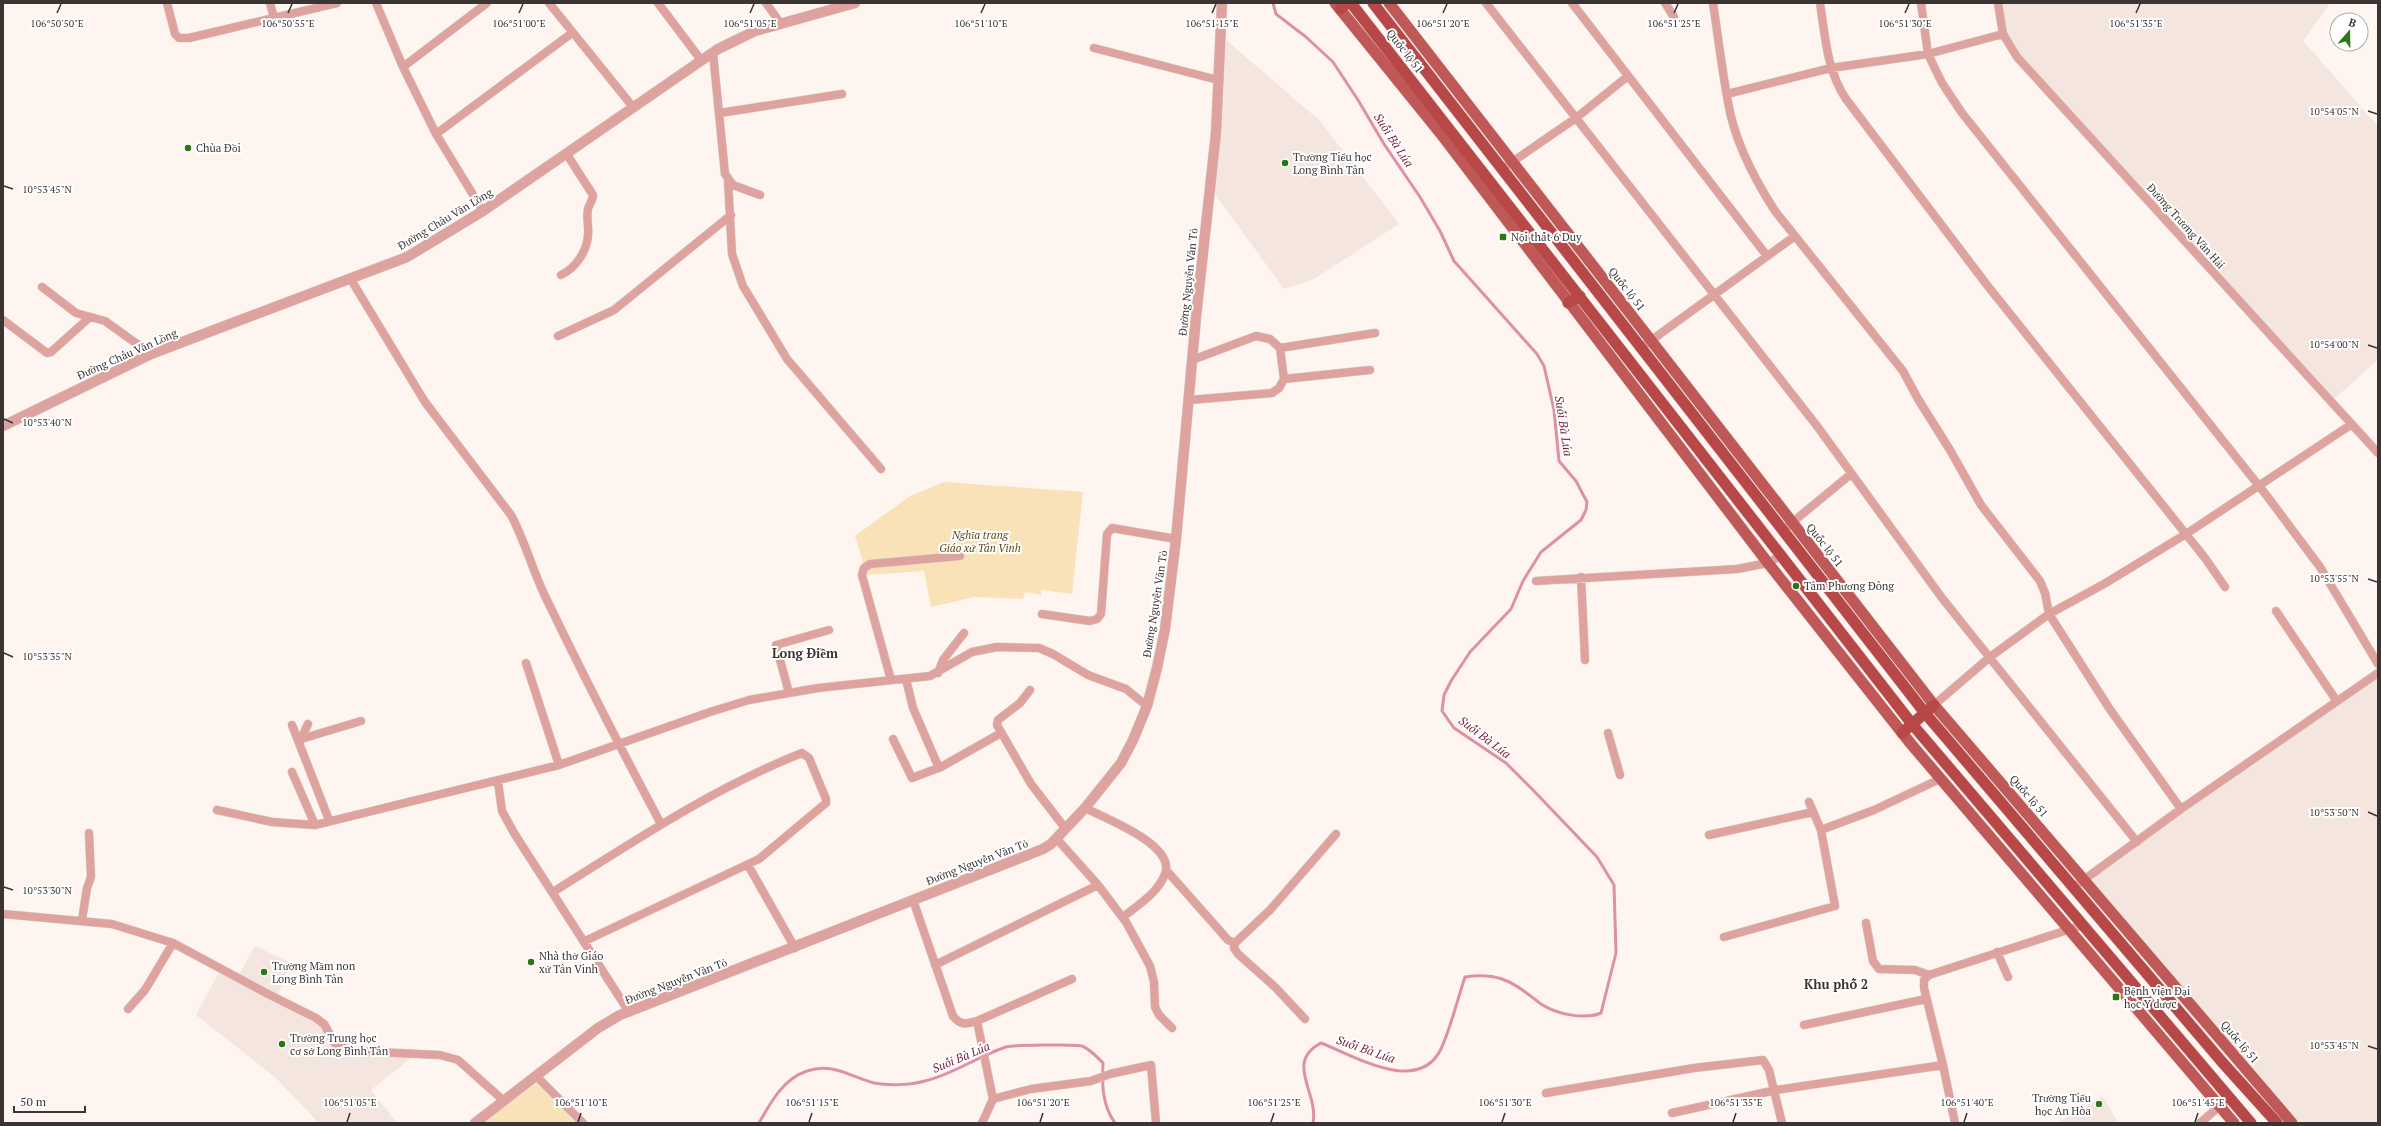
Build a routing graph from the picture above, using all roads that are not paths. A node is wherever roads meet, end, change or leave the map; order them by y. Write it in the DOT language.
graph roads {
  1 [pos="166,3"];
  2 [pos="270,3"];
  3 [pos="337,3"];
  4 [pos="376,3"];
  5 [pos="487,3"];
  6 [pos="549,3"];
  7 [pos="658,3"];
  8 [pos="766,3"];
  9 [pos="855,3"];
  10 [pos="1222,3"];
  11 [pos="1351,3"];
  12 [pos="1373,3"];
  13 [pos="1388,3"];
  14 [pos="1486,3"];
  15 [pos="1572,3"];
  16 [pos="1665,3"];
  17 [pos="1713,3"];
  18 [pos="1820,3"];
  19 [pos="1921,3"];
  20 [pos="1998,3"];
  21 [pos="1341,5"];
  22 [pos="1674,17"];
  23 [pos="274,18"];
  24 [pos="781,24"];
  25 [pos="572,33"];
  26 [pos="2003,34"];
  27 [pos="1094,48"];
  28 [pos="713,52"];
  29 [pos="1928,54"];
  30 [pos="701,60"];
  31 [pos="403,67"];
  32 [pos="1831,68"];
  33 [pos="1628,76"];
  34 [pos="1218,80"];
  35 [pos="842,94"];
  36 [pos="1727,94"];
  37 [pos="633,107"];
  38 [pos="720,113"];
  39 [pos="1576,118"];
  40 [pos="436,134"];
  41 [pos="566,154"];
  42 [pos="1512,163"];
  43 [pos="1502,169"];
  44 [pos="728,180"];
  45 [pos="760,195"];
  46 [pos="484,211"];
  47 [pos="731,215"];
  48 [pos="1795,236"];
  49 [pos="1767,256"];
  50 [pos="562,275"];
  51 [pos="350,278"];
  52 [pos="42,287"];
  53 [pos="1580,296"];
  54 [pos="1714,296"];
  55 [pos="1568,303"];
  56 [pos="90,317"];
  57 [pos="3,320"];
  58 [pos="1375,333"];
  59 [pos="558,336"];
  60 [pos="1646,344"];
  61 [pos="1280,348"];
  62 [pos="151,354"];
  63 [pos="1192,360"];
  64 [pos="1370,370"];
  65 [pos="1284,379"];
  66 [pos="1190,400"];
  67 [pos="2352,424"];
  68 [pos="3,426"];
  69 [pos="2378,453"];
  70 [pos="882,469"];
  71 [pos="1851,474"];
  72 [pos="2259,486"];
  73 [pos="1791,522"];
  74 [pos="1783,530"];
  75 [pos="2186,534"];
  76 [pos="1176,539"];
  77 [pos="1782,555"];
  78 [pos="960,556"];
  79 [pos="1768,563"];
  80 [pos="1581,577"];
  81 [pos="1536,581"];
  82 [pos="2225,587"];
  83 [pos="2276,611"];
  84 [pos="1042,614"];
  85 [pos="2049,614"];
  86 [pos="829,630"];
  87 [pos="964,633"];
  88 [pos="1990,657"];
  89 [pos="1585,660"];
  90 [pos="526,663"];
  91 [pos="2378,664"];
  92 [pos="938,673"];
  93 [pos="2378,673"];
  94 [pos="906,678"];
  95 [pos="891,680"];
  96 [pos="1030,690"];
  97 [pos="790,693"];
  98 [pos="2336,700"];
  99 [pos="1934,705"];
  100 [pos="1147,706"];
  101 [pos="1925,713"];
  102 [pos="361,721"];
  103 [pos="308,724"];
  104 [pos="1912,724"];
  105 [pos="292,725"];
  106 [pos="1001,733"];
  107 [pos="1608,733"];
  108 [pos="1902,733"];
  109 [pos="893,739"];
  110 [pos="300,741"];
  111 [pos="618,745"];
  112 [pos="559,765"];
  113 [pos="940,768"];
  114 [pos="292,772"];
  115 [pos="1620,775"];
  116 [pos="1940,779"];
  117 [pos="498,782"];
  118 [pos="1809,802"];
  119 [pos="1085,808"];
  120 [pos="2181,809"];
  121 [pos="217,810"];
  122 [pos="1813,812"];
  123 [pos="329,820"];
  124 [pos="315,824"];
  125 [pos="661,824"];
  126 [pos="1065,828"];
  127 [pos="1821,830"];
  128 [pos="89,833"];
  129 [pos="1336,834"];
  130 [pos="1709,835"];
  131 [pos="1056,838"];
  132 [pos="2136,842"];
  133 [pos="748,865"];
  134 [pos="1166,870"];
  135 [pos="2084,879"];
  136 [pos="1098,885"];
  137 [pos="2074,887"];
  138 [pos="553,892"];
  139 [pos="913,900"];
  140 [pos="3,914"];
  141 [pos="1123,917"];
  142 [pos="82,920"];
  143 [pos="1866,923"];
  144 [pos="2083,925"];
  145 [pos="2071,930"];
  146 [pos="1724,937"];
  147 [pos="585,942"];
  148 [pos="173,943"];
  149 [pos="1235,943"];
  150 [pos="795,948"];
  151 [pos="1997,952"];
  152 [pos="935,965"];
  153 [pos="1929,975"];
  154 [pos="2008,977"];
  155 [pos="1072,979"];
  156 [pos="1926,999"];
  157 [pos="128,1009"];
  158 [pos="629,1012"];
  159 [pos="1305,1019"];
  160 [pos="977,1021"];
  161 [pos="1804,1025"];
  162 [pos="1172,1028"];
  163 [pos="1943,1066"];
  164 [pos="536,1076"];
  165 [pos="1776,1090"];
  166 [pos="1546,1093"];
  167 [pos="2229,1098"];
  168 [pos="993,1099"];
  169 [pos="504,1101"];
  170 [pos="2220,1107"];
  171 [pos="1672,1113"];
  172 [pos="475,1123"];
  173 [pos="583,1123"];
  174 [pos="982,1123"];
  175 [pos="1156,1123"];
  176 [pos="1782,1123"];
  177 [pos="1955,1123"];
  178 [pos="2200,1123"];
  179 [pos="2234,1123"];
  180 [pos="2251,1123"];
  181 [pos="2277,1123"];
  182 [pos="2292,1123"];
  1 -- 23 [label="street"];
  2 -- 23 [label="street"];
  3 -- 23 [label="street"];
  4 -- 31 [label="street"];
  5 -- 31 [label="street"];
  6 -- 25 [label="street"];
  7 -- 30 [label="street"];
  8 -- 24 [label="street"];
  9 -- 24 [label="street, Đường Châu Văn Lồng"];
  10 -- 34 [label="street, Đường Nguyễn Văn Tỏ"];
  11 -- 53 [label="highway, Quốc lộ 51"];
  12 -- 43 [label="highway, Quốc lộ 51"];
  13 -- 42 [label="main road, Quốc lộ 51"];
  14 -- 39 [label="street"];
  15 -- 33 [label="street"];
  16 -- 22 [label="street"];
  17 -- 36 [label="street"];
  18 -- 32 [label="street"];
  19 -- 29 [label="street"];
  20 -- 26 [label="street, Đường Trương Văn Hải"];
  21 -- 55 [label="main road"];
  24 -- 28 [label="street, Đường Châu Văn Lồng"];
  25 -- 37 [label="street"];
  25 -- 40 [label="street"];
  26 -- 29 [label="street"];
  26 -- 67 [label="street, Đường Trương Văn Hải"];
  27 -- 34 [label="street"];
  28 -- 30 [label="street, Đường Châu Văn Lồng"];
  28 -- 38 [label="street"];
  29 -- 32 [label="street"];
  29 -- 72 [label="street"];
  30 -- 37 [label="street, Đường Châu Văn Lồng"];
  31 -- 40 [label="street"];
  32 -- 36 [label="street"];
  32 -- 75 [label="street"];
  33 -- 39 [label="street"];
  33 -- 49 [label="street"];
  34 -- 63 [label="street, Đường Nguyễn Văn Tỏ"];
  35 -- 38 [label="street"];
  36 -- 48 [label="street"];
  37 -- 41 [label="street, Đường Châu Văn Lồng"];
  38 -- 44 [label="street"];
  39 -- 42 [label="street"];
  39 -- 54 [label="street"];
  40 -- 46 [label="street"];
  41 -- 46 [label="street, Đường Châu Văn Lồng"];
  41 -- 50 [label="street"];
  42 -- 43 [label="street"];
  42 -- 60 [label="main road, Quốc lộ 51"];
  43 -- 60 [label="highway, Quốc lộ 51"];
  44 -- 45 [label="street"];
  44 -- 47 [label="street"];
  46 -- 51 [label="street, Đường Châu Văn Lồng"];
  47 -- 59 [label="street"];
  47 -- 70 [label="street"];
  48 -- 49 [label="street"];
  48 -- 85 [label="street"];
  49 -- 54 [label="street"];
  51 -- 62 [label="street, Đường Châu Văn Lồng"];
  51 -- 111 [label="street"];
  52 -- 56 [label="street"];
  53 -- 55 [label="highway"];
  53 -- 77 [label="highway, Quốc lộ 51"];
  54 -- 60 [label="street"];
  54 -- 71 [label="street"];
  55 -- 79 [label="main road"];
  56 -- 57 [label="street"];
  56 -- 62 [label="street"];
  58 -- 61 [label="street"];
  60 -- 73 [label="main road, Quốc lộ 51"];
  60 -- 74 [label="highway, Quốc lộ 51"];
  61 -- 63 [label="street"];
  61 -- 65 [label="street"];
  62 -- 68 [label="street, Đường Châu Văn Lồng"];
  63 -- 66 [label="street, Đường Nguyễn Văn Tỏ"];
  64 -- 65 [label="street"];
  65 -- 66 [label="street"];
  66 -- 76 [label="street, Đường Nguyễn Văn Tỏ"];
  67 -- 69 [label="street, Đường Trương Văn Hải"];
  67 -- 72 [label="street"];
  71 -- 73 [label="street"];
  71 -- 88 [label="street"];
  72 -- 75 [label="street"];
  72 -- 91 [label="street"];
  73 -- 74 [label="street"];
  73 -- 99 [label="main road, Quốc lộ 51"];
  74 -- 101 [label="highway, Quốc lộ 51"];
  75 -- 82 [label="street"];
  75 -- 85 [label="street"];
  76 -- 84 [label="street"];
  76 -- 100 [label="street, Đường Nguyễn Văn Tỏ"];
  77 -- 79 [label="street"];
  77 -- 104 [label="highway, Quốc lộ 51"];
  78 -- 95 [label="street"];
  79 -- 80 [label="street"];
  79 -- 108 [label="main road"];
  80 -- 81 [label="street"];
  80 -- 89 [label="street"];
  83 -- 98 [label="street"];
  85 -- 88 [label="street"];
  85 -- 120 [label="street"];
  86 -- 97 [label="street"];
  87 -- 92 [label="street"];
  88 -- 99 [label="street"];
  88 -- 132 [label="street"];
  90 -- 112 [label="street"];
  92 -- 94 [label="street"];
  92 -- 100 [label="street"];
  93 -- 98 [label="street"];
  94 -- 95 [label="street"];
  94 -- 113 [label="street"];
  95 -- 97 [label="street"];
  96 -- 106 [label="street"];
  97 -- 111 [label="street"];
  98 -- 120 [label="street"];
  99 -- 101 [label="highway"];
  99 -- 135 [label="main road, Quốc lộ 51"];
  100 -- 119 [label="street, Đường Nguyễn Văn Tỏ"];
  101 -- 104 [label="highway"];
  101 -- 137 [label="highway, Quốc lộ 51"];
  102 -- 110 [label="street"];
  103 -- 110 [label="street"];
  104 -- 108 [label="highway"];
  104 -- 144 [label="highway, Quốc lộ 51"];
  105 -- 110 [label="street"];
  106 -- 113 [label="street"];
  106 -- 126 [label="street"];
  107 -- 115 [label="street"];
  108 -- 116 [label="main road"];
  109 -- 113 [label="street"];
  110 -- 123 [label="street"];
  111 -- 112 [label="street"];
  111 -- 125 [label="street"];
  112 -- 117 [label="street"];
  114 -- 124 [label="street"];
  116 -- 127 [label="street"];
  116 -- 145 [label="main road"];
  117 -- 123 [label="street"];
  117 -- 138 [label="street"];
  118 -- 122 [label="street"];
  119 -- 126 [label="street, Đường Nguyễn Văn Tỏ"];
  119 -- 134 [label="street"];
  120 -- 132 [label="street"];
  121 -- 124 [label="street"];
  122 -- 127 [label="street"];
  122 -- 130 [label="street"];
  123 -- 124 [label="street"];
  125 -- 133 [label="street"];
  125 -- 138 [label="street"];
  126 -- 131 [label="street, Đường Nguyễn Văn Tỏ"];
  127 -- 146 [label="street"];
  128 -- 142 [label="street"];
  129 -- 149 [label="street"];
  131 -- 136 [label="street"];
  131 -- 139 [label="street, Đường Nguyễn Văn Tỏ"];
  132 -- 135 [label="street"];
  133 -- 147 [label="street"];
  133 -- 150 [label="street"];
  134 -- 141 [label="street"];
  134 -- 149 [label="street"];
  135 -- 137 [label="street"];
  135 -- 182 [label="main road, Quốc lộ 51"];
  136 -- 141 [label="street"];
  136 -- 152 [label="street"];
  137 -- 181 [label="highway, Quốc lộ 51"];
  138 -- 147 [label="street"];
  139 -- 150 [label="street, Đường Nguyễn Văn Tỏ"];
  139 -- 152 [label="street"];
  140 -- 142 [label="street"];
  141 -- 162 [label="street"];
  142 -- 148 [label="street"];
  143 -- 153 [label="street"];
  144 -- 145 [label="street"];
  144 -- 167 [label="highway, Quốc lộ 51"];
  145 -- 151 [label="street"];
  145 -- 170 [label="main road"];
  147 -- 158 [label="street"];
  148 -- 157 [label="street"];
  148 -- 169 [label="street"];
  149 -- 159 [label="street"];
  150 -- 158 [label="street, Đường Nguyễn Văn Tỏ"];
  151 -- 153 [label="street"];
  151 -- 154 [label="street"];
  152 -- 160 [label="street"];
  153 -- 156 [label="street"];
  155 -- 160 [label="street"];
  156 -- 161 [label="street"];
  156 -- 163 [label="street"];
  158 -- 164 [label="street, Đường Nguyễn Văn Tỏ"];
  160 -- 168 [label="street"];
  163 -- 165 [label="street"];
  163 -- 177 [label="street"];
  164 -- 169 [label="street, Đường Nguyễn Văn Tỏ"];
  164 -- 173 [label="street"];
  165 -- 166 [label="street"];
  165 -- 171 [label="street"];
  165 -- 176 [label="street"];
  167 -- 170 [label="street"];
  167 -- 180 [label="highway, Quốc lộ 51"];
  168 -- 174 [label="street"];
  168 -- 175 [label="street"];
  169 -- 172 [label="street, Đường Nguyễn Văn Tỏ"];
  170 -- 178 [label="street"];
  170 -- 179 [label="main road"];
}
